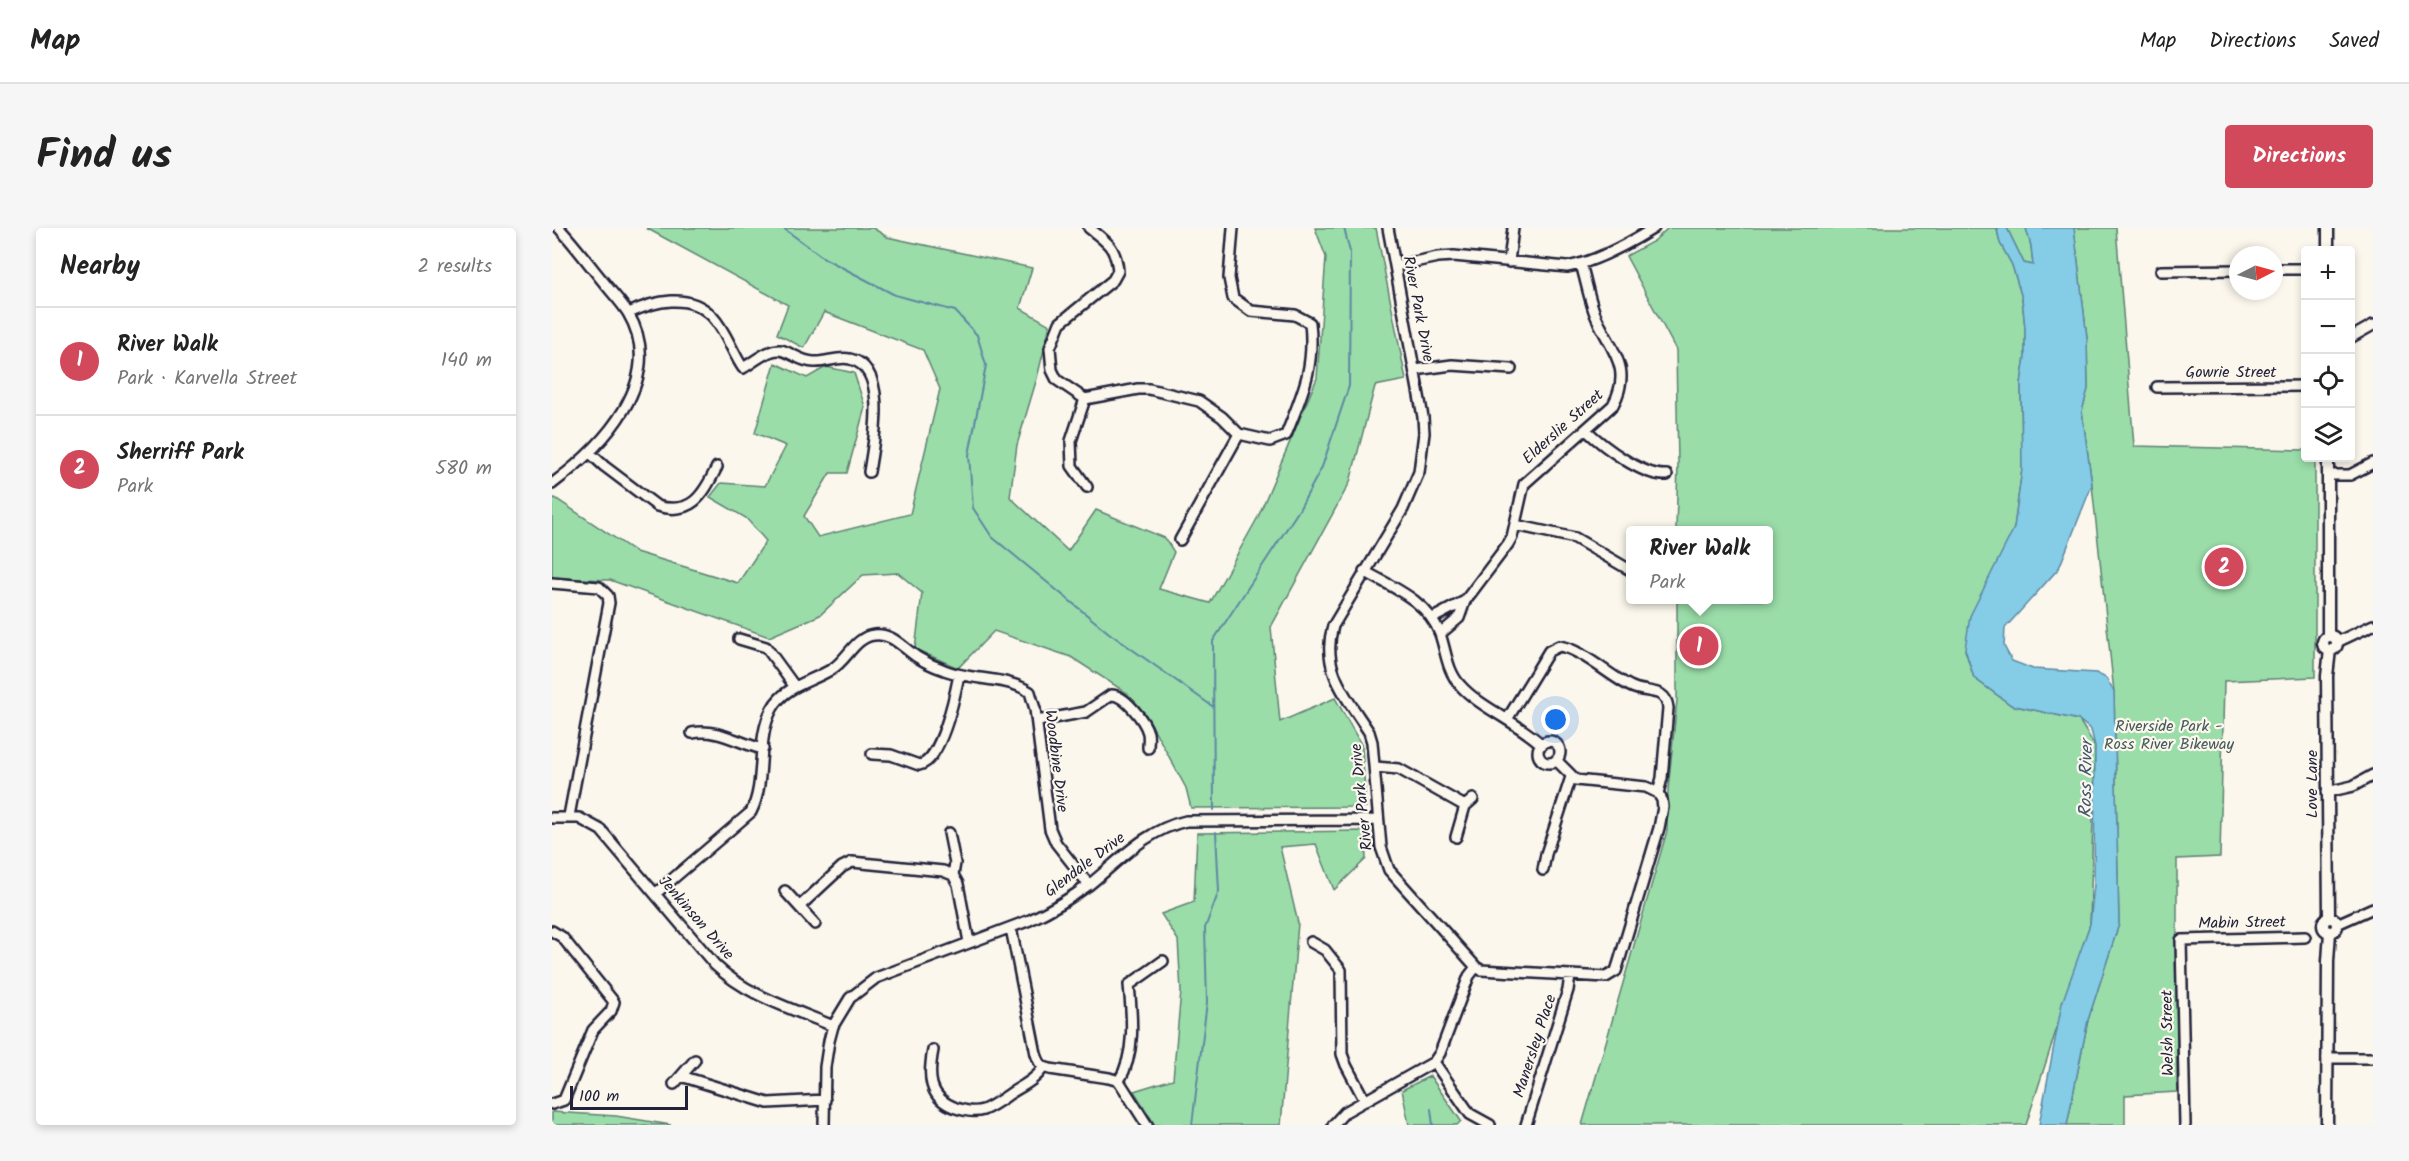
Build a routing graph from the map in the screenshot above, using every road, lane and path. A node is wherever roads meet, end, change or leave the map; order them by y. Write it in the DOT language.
graph roads {
  1 [pos="559,228"];
  2 [pos="1089,228"];
  3 [pos="1233,228"];
  4 [pos="1388,228"];
  5 [pos="1513,228"];
  6 [pos="1654,228"];
  7 [pos="2328,228"];
  8 [pos="2328,246"];
  9 [pos="1509,262"];
  10 [pos="1581,264"];
  11 [pos="1395,266"];
  12 [pos="2283,269"];
  13 [pos="2301,269"];
  14 [pos="2229,270"];
  15 [pos="2162,271"];
  16 [pos="628,313"];
  17 [pos="2373,325"];
  18 [pos="2355,335"];
  19 [pos="1511,369"];
  20 [pos="1415,370"];
  21 [pos="2301,386"];
  22 [pos="2157,387"];
  23 [pos="1086,399"];
  24 [pos="1586,430"];
  25 [pos="1239,434"];
  26 [pos="590,453"];
  27 [pos="2328,462"];
  28 [pos="2373,463"];
  29 [pos="717,467"];
  30 [pos="869,472"];
  31 [pos="1667,475"];
  32 [pos="2329,475"];
  33 [pos="552,484"];
  34 [pos="1087,487"];
  35 [pos="1515,525"];
  36 [pos="1180,540"];
  37 [pos="1626,568"];
  38 [pos="1364,571"];
  39 [pos="552,584"];
  40 [pos="1465,602"];
  41 [pos="1433,618"];
  42 [pos="2373,625"];
  43 [pos="1440,634"];
  44 [pos="738,639"];
  45 [pos="2332,643"];
  46 [pos="959,675"];
  47 [pos="795,687"];
  48 [pos="1508,718"];
  49 [pos="1037,721"];
  50 [pos="692,733"];
  51 [pos="1542,745"];
  52 [pos="1148,748"];
  53 [pos="763,749"];
  54 [pos="872,753"];
  55 [pos="1556,760"];
  56 [pos="1375,767"];
  57 [pos="2373,775"];
  58 [pos="1571,777"];
  59 [pos="2327,792"];
  60 [pos="1658,793"];
  61 [pos="1473,799"];
  62 [pos="1465,806"];
  63 [pos="569,816"];
  64 [pos="552,818"];
  65 [pos="1378,820"];
  66 [pos="949,832"];
  67 [pos="1456,837"];
  68 [pos="1543,870"];
  69 [pos="953,875"];
  70 [pos="1089,885"];
  71 [pos="785,891"];
  72 [pos="655,894"];
  73 [pos="800,906"];
  74 [pos="2373,908"];
  75 [pos="815,924"];
  76 [pos="2332,924"];
  77 [pos="1011,927"];
  78 [pos="552,931"];
  79 [pos="2305,937"];
  80 [pos="2181,940"];
  81 [pos="969,942"];
  82 [pos="1311,942"];
  83 [pos="1163,961"];
  84 [pos="1476,967"];
  85 [pos="1570,976"];
  86 [pos="833,1026"];
  87 [pos="933,1050"];
  88 [pos="2327,1058"];
  89 [pos="2373,1058"];
  90 [pos="695,1060"];
  91 [pos="1434,1062"];
  92 [pos="1044,1067"];
  93 [pos="1119,1082"];
  94 [pos="825,1100"];
  95 [pos="1365,1101"];
  96 [pos="552,1104"];
  97 [pos="824,1125"];
  98 [pos="1147,1125"];
  99 [pos="1333,1125"];
  100 [pos="1490,1125"];
  101 [pos="1526,1125"];
  102 [pos="2185,1125"];
  103 [pos="2327,1125"];
  1 -- 16 [label="street"];
  2 -- 23 [label="street"];
  3 -- 25 [label="street"];
  4 -- 11 [label="street, River Park Drive"];
  5 -- 9 [label="street"];
  6 -- 10 [label="street"];
  7 -- 8 [label="street"];
  9 -- 10 [label="street"];
  9 -- 11 [label="street"];
  10 -- 24 [label="street, Elderslie Street"];
  11 -- 20 [label="street, River Park Drive"];
  12 -- 13 [label="street"];
  14 -- 15 [label="street"];
  16 -- 26 [label="street"];
  16 -- 30 [label="street"];
  17 -- 18 [label="street"];
  19 -- 20 [label="street"];
  20 -- 38 [label="street, River Park Drive"];
  21 -- 22 [label="street, Gowrie Street"];
  23 -- 25 [label="street"];
  23 -- 34 [label="street"];
  24 -- 31 [label="street"];
  24 -- 35 [label="street, Elderslie Street"];
  25 -- 36 [label="street"];
  26 -- 29 [label="street"];
  26 -- 33 [label="street"];
  27 -- 32 [label="street, Love Lane"];
  28 -- 32 [label="street"];
  32 -- 45 [label="street, Love Lane"];
  35 -- 37 [label="street"];
  35 -- 40 [label="street, Elderslie Street"];
  38 -- 41 [label="street"];
  38 -- 56 [label="street, River Park Drive"];
  39 -- 63 [label="street"];
  40 -- 41 [label="street, Elderslie Street"];
  40 -- 43 [label="street, Elderslie Street"];
  41 -- 43 [label="street"];
  42 -- 45 [label="street"];
  43 -- 48 [label="street"];
  44 -- 47 [label="street"];
  45 -- 59 [label="street, Love Lane"];
  46 -- 47 [label="street, Woodbine Drive"];
  46 -- 49 [label="street, Woodbine Drive"];
  46 -- 54 [label="street"];
  47 -- 53 [label="street, Woodbine Drive"];
  48 -- 51 [label="street"];
  48 -- 60 [label="street"];
  49 -- 52 [label="street"];
  49 -- 70 [label="street, Woodbine Drive"];
  50 -- 53 [label="street"];
  51 -- 55 [label="street"];
  51 -- 55 [label="street"];
  53 -- 72 [label="street, Woodbine Drive"];
  55 -- 58 [label="street"];
  56 -- 62 [label="street"];
  56 -- 65 [label="street, River Park Drive"];
  57 -- 59 [label="street"];
  58 -- 60 [label="street"];
  58 -- 68 [label="street"];
  59 -- 76 [label="street, Love Lane"];
  60 -- 85 [label="street"];
  61 -- 62 [label="street"];
  62 -- 67 [label="street"];
  63 -- 64 [label="street, Jenkinson Drive"];
  63 -- 72 [label="street, Jenkinson Drive"];
  65 -- 70 [label="street, Glendale Drive"];
  65 -- 84 [label="street, River Park Drive"];
  66 -- 69 [label="street"];
  69 -- 73 [label="street"];
  69 -- 81 [label="street"];
  70 -- 77 [label="street, Glendale Drive"];
  71 -- 73 [label="street"];
  72 -- 86 [label="street, Jenkinson Drive"];
  73 -- 75 [label="street"];
  74 -- 76 [label="street"];
  76 -- 88 [label="street, Love Lane"];
  77 -- 81 [label="street, Glendale Drive"];
  77 -- 92 [label="street"];
  78 -- 96 [label="street"];
  79 -- 80 [label="street, Mabin Street"];
  80 -- 102 [label="street, Welsh Street"];
  81 -- 86 [label="street, Glendale Drive"];
  82 -- 95 [label="street"];
  83 -- 93 [label="street"];
  84 -- 85 [label="street"];
  84 -- 91 [label="street"];
  85 -- 101 [label="street, Manersley Place"];
  86 -- 94 [label="street, Glendale Drive"];
  87 -- 92 [label="street"];
  88 -- 89 [label="street"];
  88 -- 103 [label="street, Love Lane"];
  90 -- 94 [label="street"];
  91 -- 95 [label="street"];
  91 -- 100 [label="street"];
  92 -- 93 [label="street"];
  93 -- 98 [label="street"];
  94 -- 97 [label="street, Glendale Drive"];
  95 -- 99 [label="street"];
}
